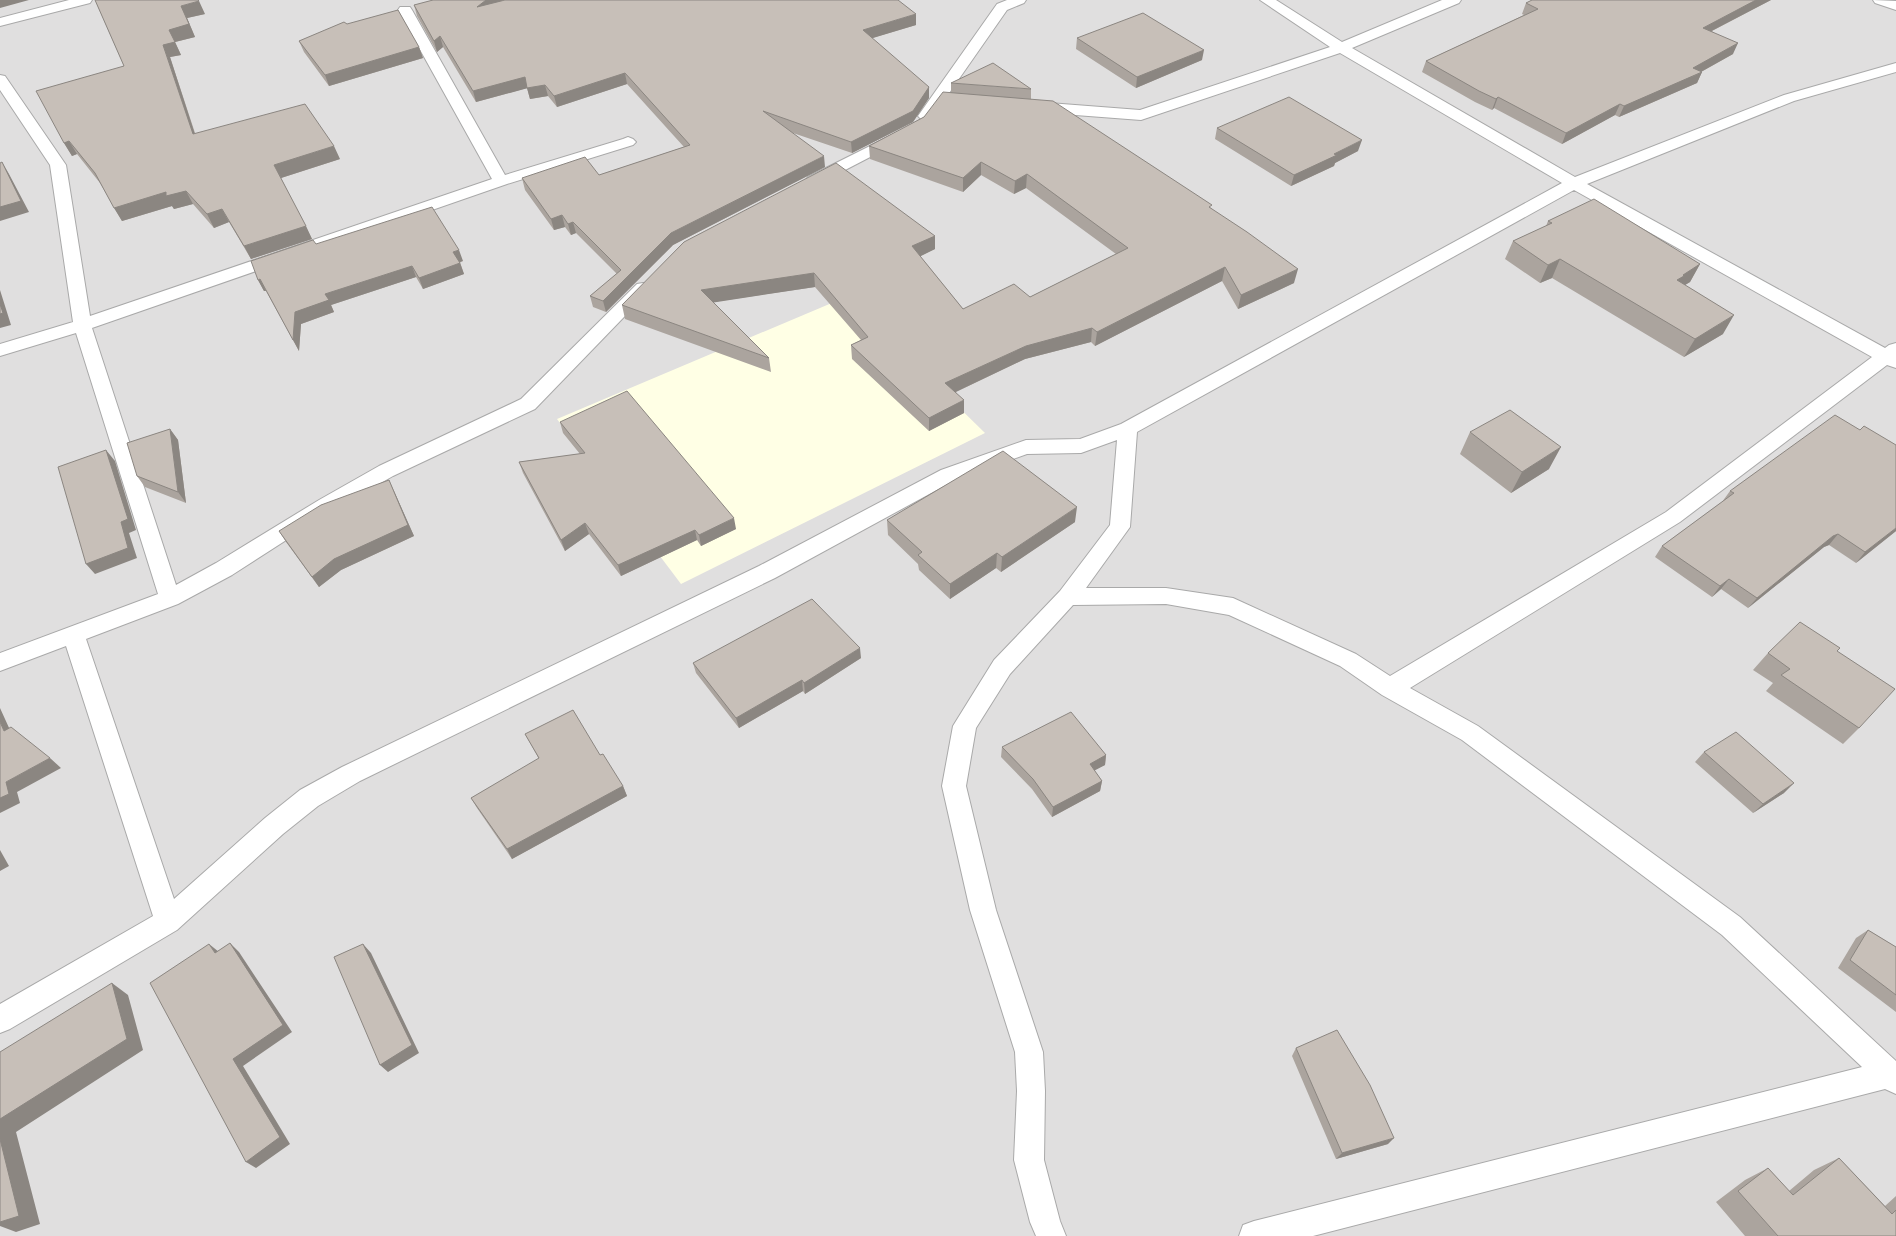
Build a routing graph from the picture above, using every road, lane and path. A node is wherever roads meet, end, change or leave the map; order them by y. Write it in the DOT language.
graph roads {
  1 [pos="85,0"];
  2 [pos="1019,0"];
  3 [pos="1268,0"];
  4 [pos="1454,0"];
  5 [pos="1880,0"];
  6 [pos="1896,6"];
  7 [pos="404,10"];
  8 [pos="0,22"];
  9 [pos="1340,48"];
  10 [pos="1896,67"];
  11 [pos="0,79"];
  12 [pos="1024,106"];
  13 [pos="628,142"];
  14 [pos="500,181"];
  15 [pos="1574,182"];
  16 [pos="799,188"];
  17 [pos="653,278"];
  18 [pos="82,325"];
  19 [pos="0,350"];
  20 [pos="1892,356"];
  21 [pos="1128,429"];
  22 [pos="1068,596"];
  23 [pos="170,598"];
  24 [pos="73,634"];
  25 [pos="0,662"];
  26 [pos="1390,688"];
  27 [pos="168,921"];
  28 [pos="0,1019"];
  29 [pos="1893,1077"];
  30 [pos="1051,1236"];
  31 [pos="1254,1236"];
  1 -- 8 [label="street"];
  2 -- 16 [label="street"];
  3 -- 9 [label="street"];
  4 -- 9 [label="street"];
  5 -- 6 [label="street"];
  7 -- 14 [label="street"];
  9 -- 12 [label="street"];
  9 -- 15 [label="street"];
  10 -- 15 [label="street"];
  11 -- 18 [label="street"];
  13 -- 14 [label="street"];
  14 -- 18 [label="street"];
  15 -- 20 [label="street"];
  15 -- 21 [label="street"];
  17 -- 23 [label="street"];
  18 -- 19 [label="street"];
  18 -- 23 [label="street"];
  20 -- 26 [label="street"];
  21 -- 22 [label="street"];
  21 -- 27 [label="street"];
  22 -- 26 [label="street"];
  22 -- 30 [label="street"];
  23 -- 24 [label="street"];
  24 -- 25 [label="street"];
  24 -- 27 [label="street"];
  26 -- 29 [label="street"];
  27 -- 28 [label="street"];
  29 -- 31 [label="street"];
}
